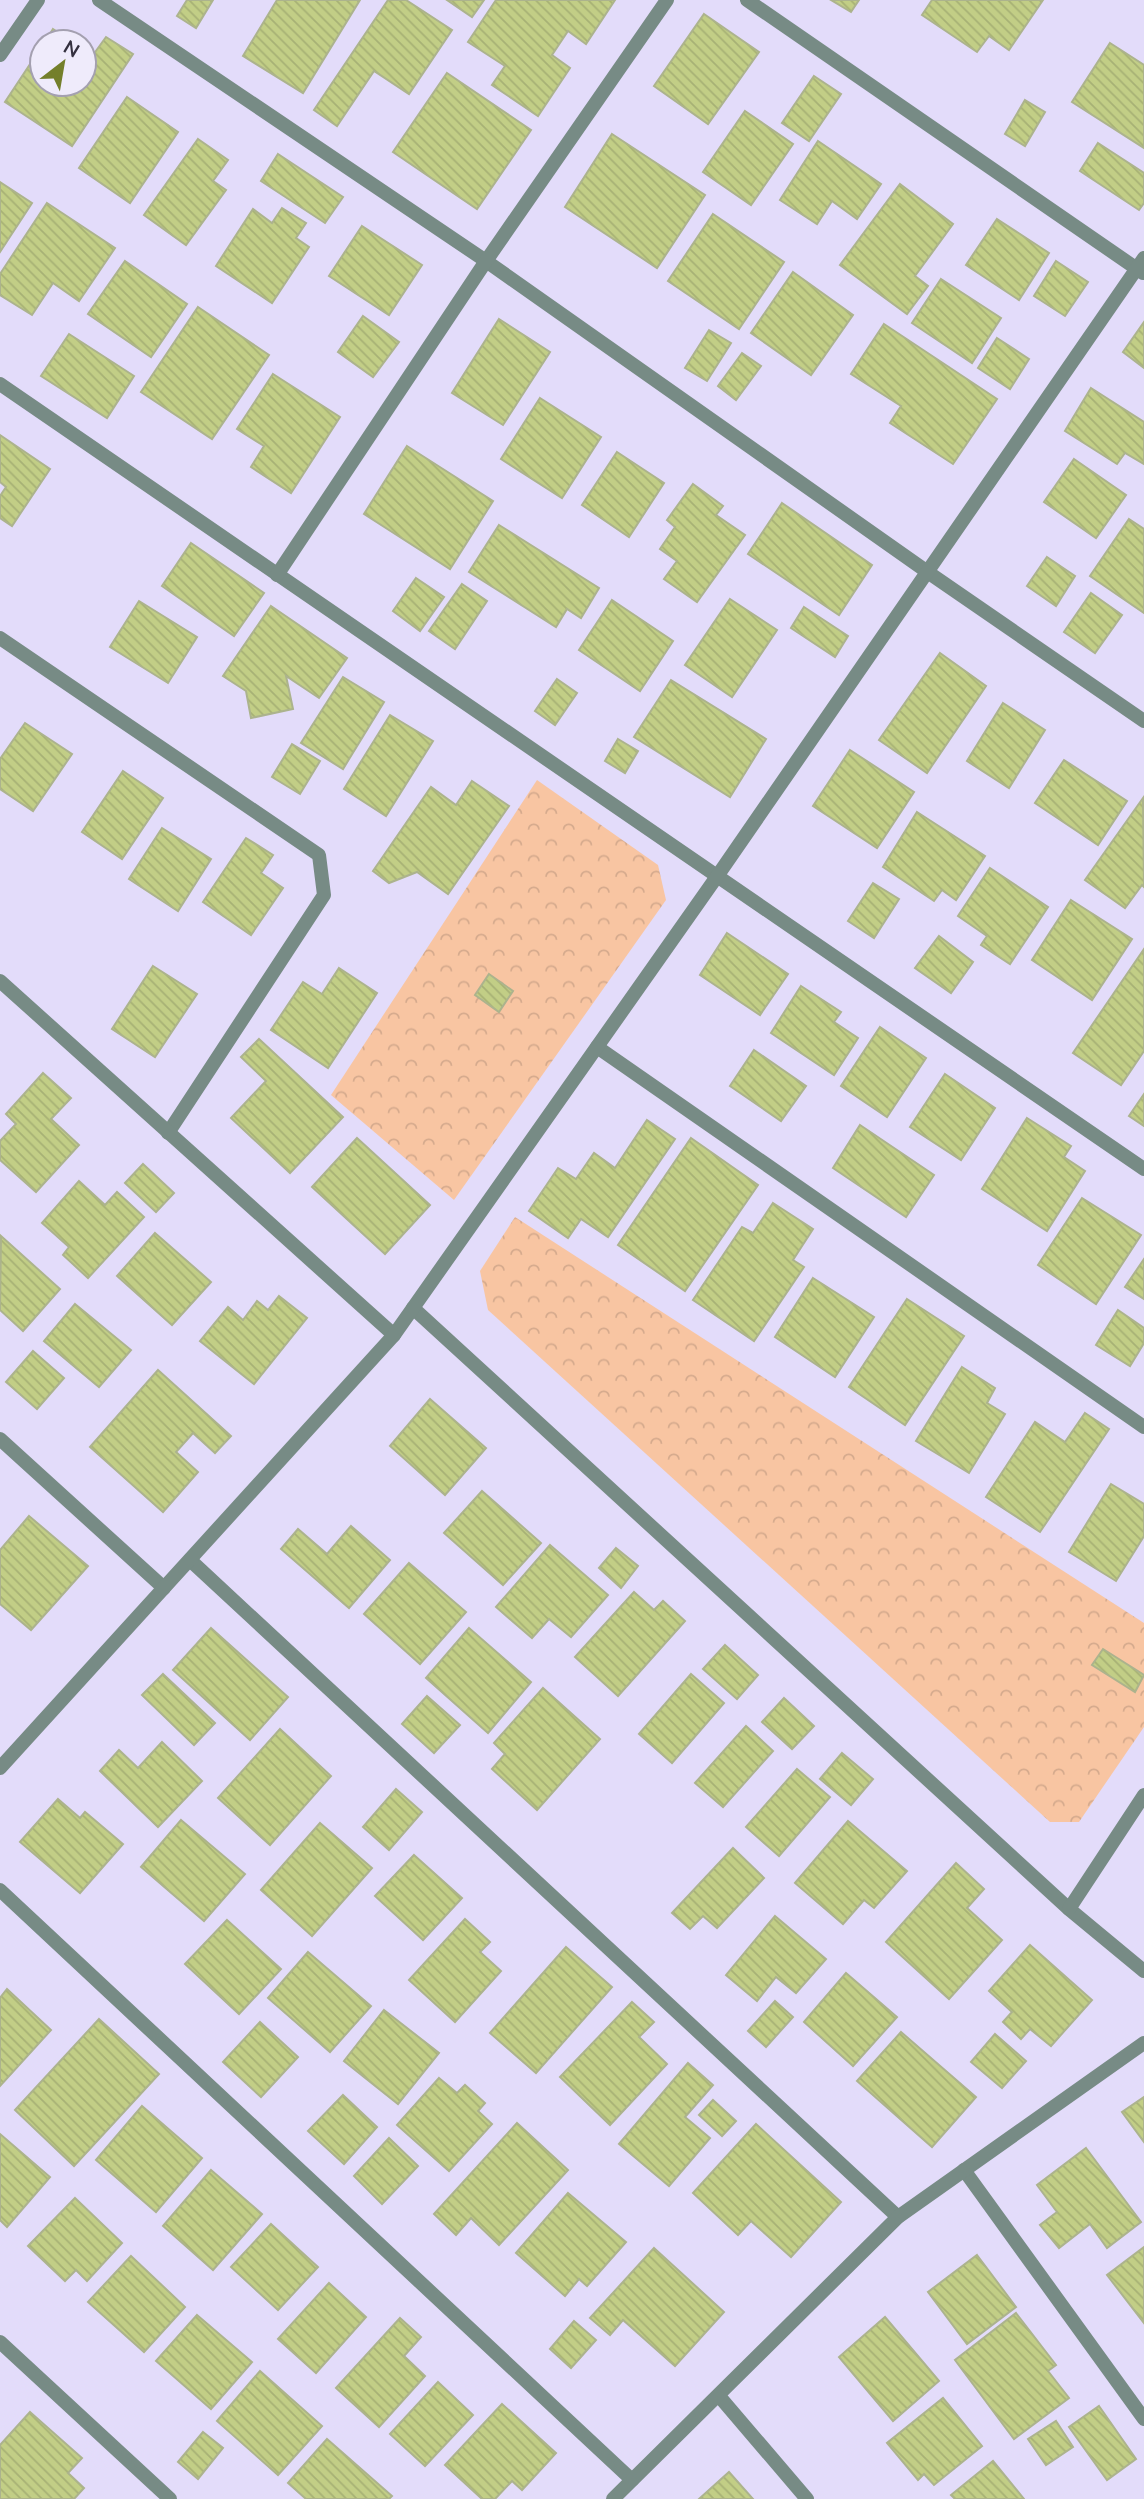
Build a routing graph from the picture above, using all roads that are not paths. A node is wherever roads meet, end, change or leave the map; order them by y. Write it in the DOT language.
graph roads {
  1 [pos="38,0"];
  2 [pos="99,0"];
  3 [pos="667,0"];
  4 [pos="747,0"];
  5 [pos="0,55"];
  6 [pos="486,261"];
  7 [pos="1142,267"];
  8 [pos="0,384"];
  9 [pos="929,573"];
  10 [pos="277,575"];
  11 [pos="0,638"];
  12 [pos="1144,721"];
  13 [pos="718,875"];
  14 [pos="0,981"];
  15 [pos="597,1047"];
  16 [pos="168,1133"];
  17 [pos="1144,1169"];
  18 [pos="413,1308"];
  19 [pos="394,1335"];
  20 [pos="1144,1427"];
  21 [pos="0,1439"];
  22 [pos="190,1560"];
  23 [pos="164,1588"];
  24 [pos="0,1768"];
  25 [pos="1144,1795"];
  26 [pos="0,1889"];
  27 [pos="1069,1909"];
  28 [pos="1144,1971"];
  29 [pos="1144,2043"];
  30 [pos="964,2170"];
  31 [pos="898,2217"];
  32 [pos="0,2342"];
  33 [pos="719,2396"];
  34 [pos="1144,2419"];
  35 [pos="632,2480"];
  36 [pos="170,2499"];
  37 [pos="613,2499"];
  38 [pos="807,2499"];
  1 -- 5 [label="street"];
  2 -- 6 [label="street"];
  3 -- 6 [label="street"];
  4 -- 7 [label="street"];
  6 -- 9 [label="street"];
  6 -- 10 [label="street"];
  7 -- 9 [label="street"];
  8 -- 10 [label="street"];
  9 -- 12 [label="street"];
  9 -- 13 [label="street"];
  10 -- 13 [label="street"];
  11 -- 16 [label="street"];
  13 -- 15 [label="street"];
  13 -- 17 [label="street"];
  14 -- 16 [label="street"];
  15 -- 18 [label="street"];
  15 -- 20 [label="street"];
  16 -- 19 [label="street"];
  18 -- 19 [label="street"];
  18 -- 27 [label="street"];
  19 -- 22 [label="street"];
  21 -- 23 [label="street"];
  22 -- 23 [label="street"];
  22 -- 31 [label="street"];
  23 -- 24 [label="street"];
  25 -- 27 [label="street"];
  26 -- 35 [label="street"];
  27 -- 28 [label="street"];
  29 -- 30 [label="street"];
  30 -- 31 [label="street"];
  30 -- 34 [label="street"];
  31 -- 33 [label="street"];
  32 -- 36 [label="street"];
  33 -- 35 [label="street"];
  33 -- 38 [label="street"];
  35 -- 37 [label="street"];
}
